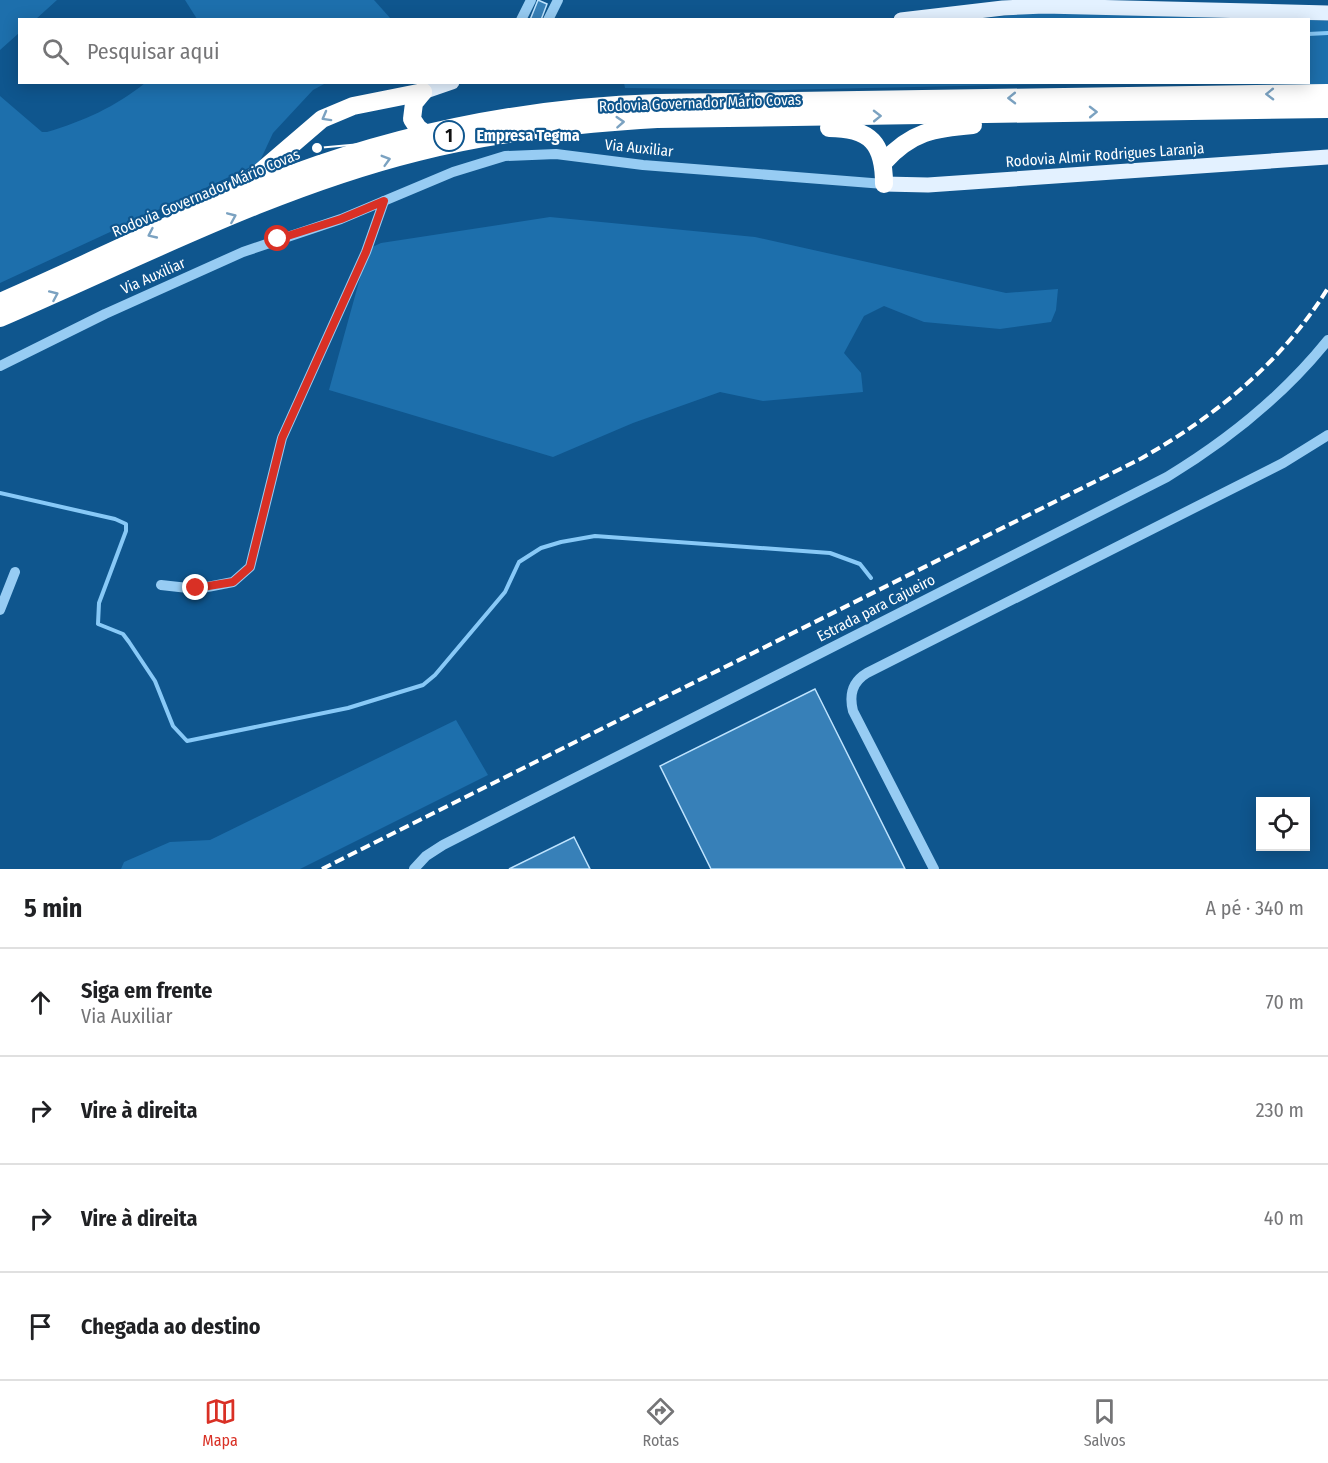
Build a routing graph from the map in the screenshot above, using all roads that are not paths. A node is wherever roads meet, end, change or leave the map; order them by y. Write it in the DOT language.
graph roads {
  1 [pos="531,0"];
  2 [pos="558,0"];
  3 [pos="1328,13"];
  4 [pos="522,18"];
  5 [pos="549,18"];
  6 [pos="918,18"];
  7 [pos="446,84"];
  8 [pos="423,92"];
  9 [pos="1328,93"];
  10 [pos="1328,109"];
  11 [pos="1061,112"];
  12 [pos="744,119"];
  13 [pos="428,135"];
  14 [pos="1328,158"];
  15 [pos="884,162"];
  16 [pos="884,184"];
  17 [pos="384,201"];
  18 [pos="188,218"];
  19 [pos="0,302"];
  20 [pos="0,318"];
  21 [pos="1328,340"];
  22 [pos="0,366"];
  23 [pos="1328,435"];
  24 [pos="15,572"];
  25 [pos="161,585"];
  26 [pos="0,610"];
  27 [pos="414,869"];
  28 [pos="934,869"];
  1 -- 4 [label="street"];
  2 -- 5 [label="street"];
  3 -- 6 [label="main road"];
  7 -- 8 [label="main road"];
  8 -- 13 [label="highway"];
  8 -- 18 [label="highway, one-way"];
  9 -- 13 [label="highway, Rodovia Governador Mário Covas, one-way"];
  11 -- 10 [label="highway, Rodovia Governador Mário Covas, one-way"];
  12 -- 11 [label="highway, Rodovia Governador Mário Covas, one-way"];
  11 -- 15 [label="highway"];
  12 -- 15 [label="highway"];
  20 -- 12 [label="highway, Rodovia Governador Mário Covas, one-way"];
  13 -- 18 [label="highway, Rodovia Governador Mário Covas"];
  14 -- 16 [label="main road, Rodovia Almir Rodrigues Laranja"];
  15 -- 16 [label="highway"];
  16 -- 17 [label="street, Via Auxiliar"];
  17 -- 22 [label="street, Via Auxiliar"];
  17 -- 25 [label="street"];
  18 -- 19 [label="highway, Rodovia Governador Mário Covas, one-way"];
  21 -- 27 [label="street, Estrada para Cajueiro"];
  23 -- 28 [label="street"];
  24 -- 26 [label="street"];
}
